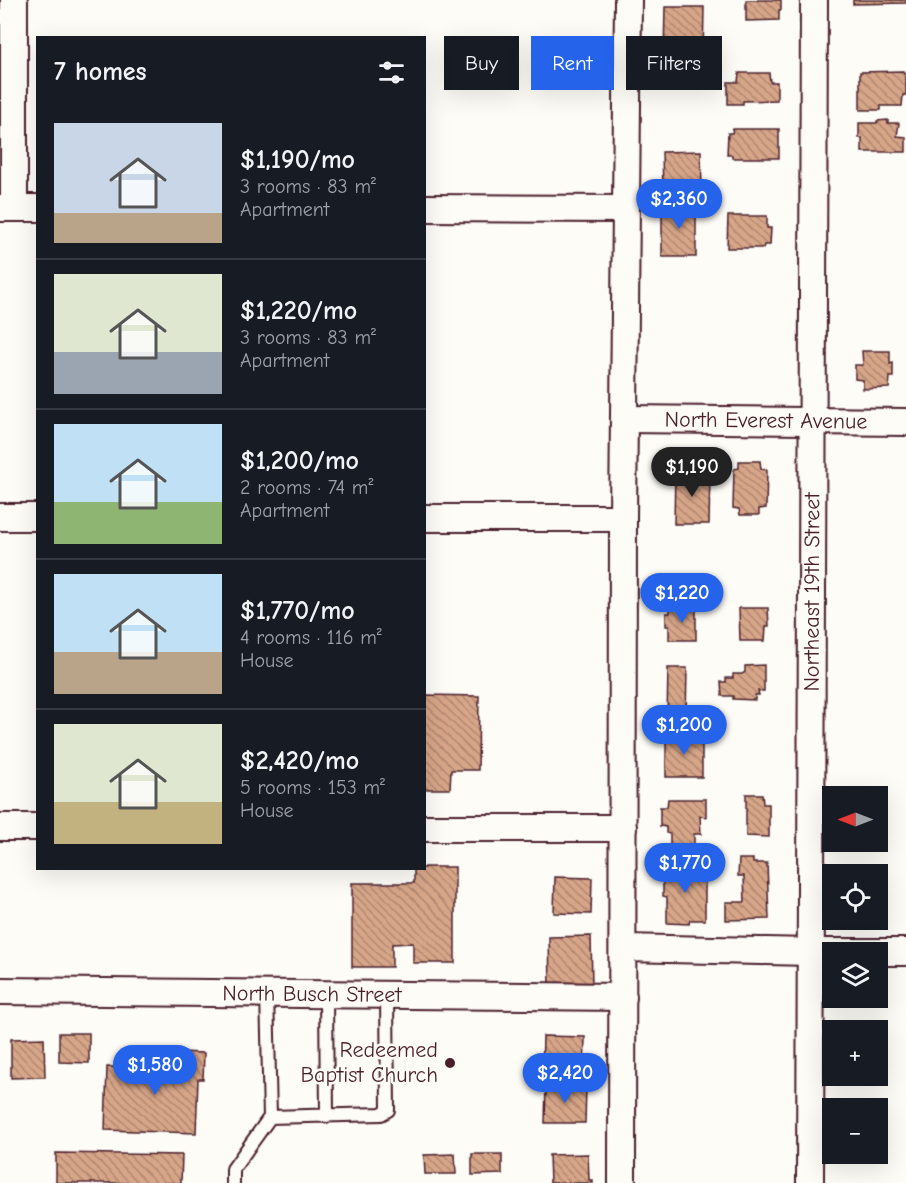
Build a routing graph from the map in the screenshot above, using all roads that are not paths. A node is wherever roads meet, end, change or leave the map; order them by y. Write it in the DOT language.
graph roads {
  1 [pos="14,0"];
  2 [pos="628,0"];
  3 [pos="814,0"];
  4 [pos="17,208"];
  5 [pos="426,208"];
  6 [pos="626,209"];
  7 [pos="625,420"];
  8 [pos="812,422"];
  9 [pos="906,422"];
  10 [pos="0,517"];
  11 [pos="36,517"];
  12 [pos="426,518"];
  13 [pos="623,518"];
  14 [pos="0,827"];
  15 [pos="36,827"];
  16 [pos="426,828"];
  17 [pos="623,828"];
  18 [pos="623,948"];
  19 [pos="811,952"];
  20 [pos="906,952"];
  21 [pos="0,991"];
  22 [pos="267,993"];
  23 [pos="326,994"];
  24 [pos="387,995"];
  25 [pos="622,997"];
  26 [pos="327,1116"];
  27 [pos="270,1117"];
  28 [pos="233,1183"];
  29 [pos="622,1183"];
  30 [pos="810,1183"];
  1 -- 4 [label="street"];
  2 -- 6 [label="street"];
  3 -- 8 [label="street, Northeast 19th Street"];
  5 -- 6 [label="street"];
  6 -- 7 [label="street"];
  7 -- 8 [label="street, North Everest Avenue"];
  7 -- 13 [label="street"];
  8 -- 9 [label="street, North Everest Avenue"];
  8 -- 19 [label="street, Northeast 19th Street"];
  10 -- 11 [label="street"];
  12 -- 13 [label="street"];
  13 -- 17 [label="street"];
  14 -- 15 [label="street"];
  16 -- 17 [label="street"];
  17 -- 18 [label="street"];
  18 -- 19 [label="street"];
  18 -- 25 [label="street"];
  19 -- 20 [label="street"];
  19 -- 30 [label="street, Northeast 19th Street"];
  21 -- 22 [label="street, North Busch Street"];
  22 -- 23 [label="street, North Busch Street"];
  22 -- 27 [label="lane"];
  23 -- 24 [label="street, North Busch Street"];
  23 -- 26 [label="lane"];
  24 -- 25 [label="street, North Busch Street"];
  24 -- 26 [label="lane"];
  25 -- 29 [label="street"];
  26 -- 27 [label="lane"];
  27 -- 28 [label="lane"];
}
